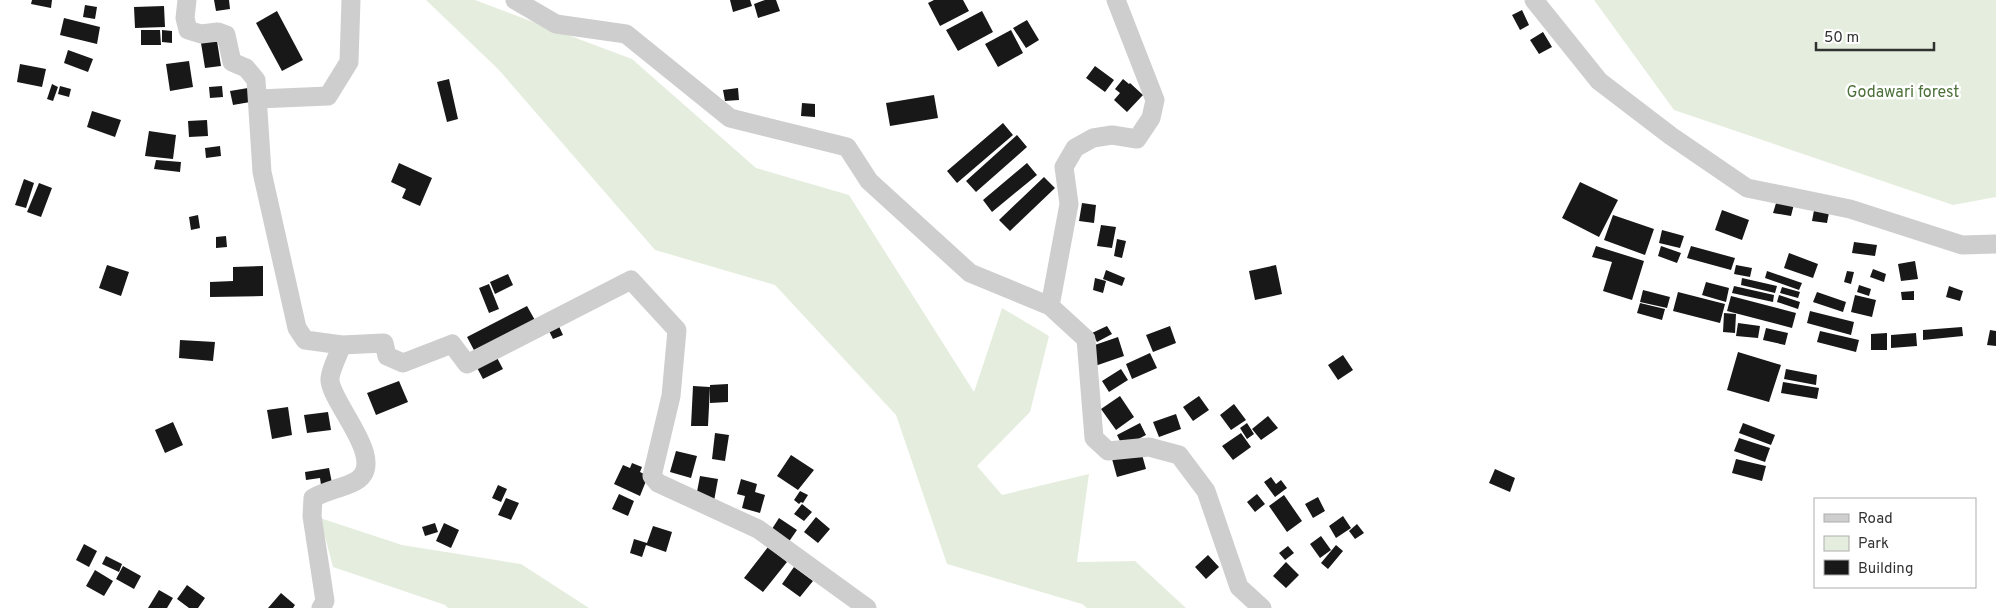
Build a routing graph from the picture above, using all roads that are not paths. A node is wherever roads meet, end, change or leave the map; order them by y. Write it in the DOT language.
graph roads {
  1 [pos="187,0"];
  2 [pos="351,0"];
  3 [pos="515,0"];
  4 [pos="1116,0"];
  5 [pos="1534,0"];
  6 [pos="258,99"];
  7 [pos="1996,244"];
  8 [pos="1050,306"];
  9 [pos="342,345"];
  10 [pos="321,608"];
  11 [pos="867,608"];
  12 [pos="1262,608"];
  1 -- 6 [label="street"];
  2 -- 6 [label="street"];
  3 -- 8 [label="street"];
  4 -- 8 [label="street"];
  5 -- 7 [label="street"];
  6 -- 9 [label="street"];
  8 -- 12 [label="street"];
  9 -- 10 [label="street"];
  9 -- 11 [label="street"];
}
